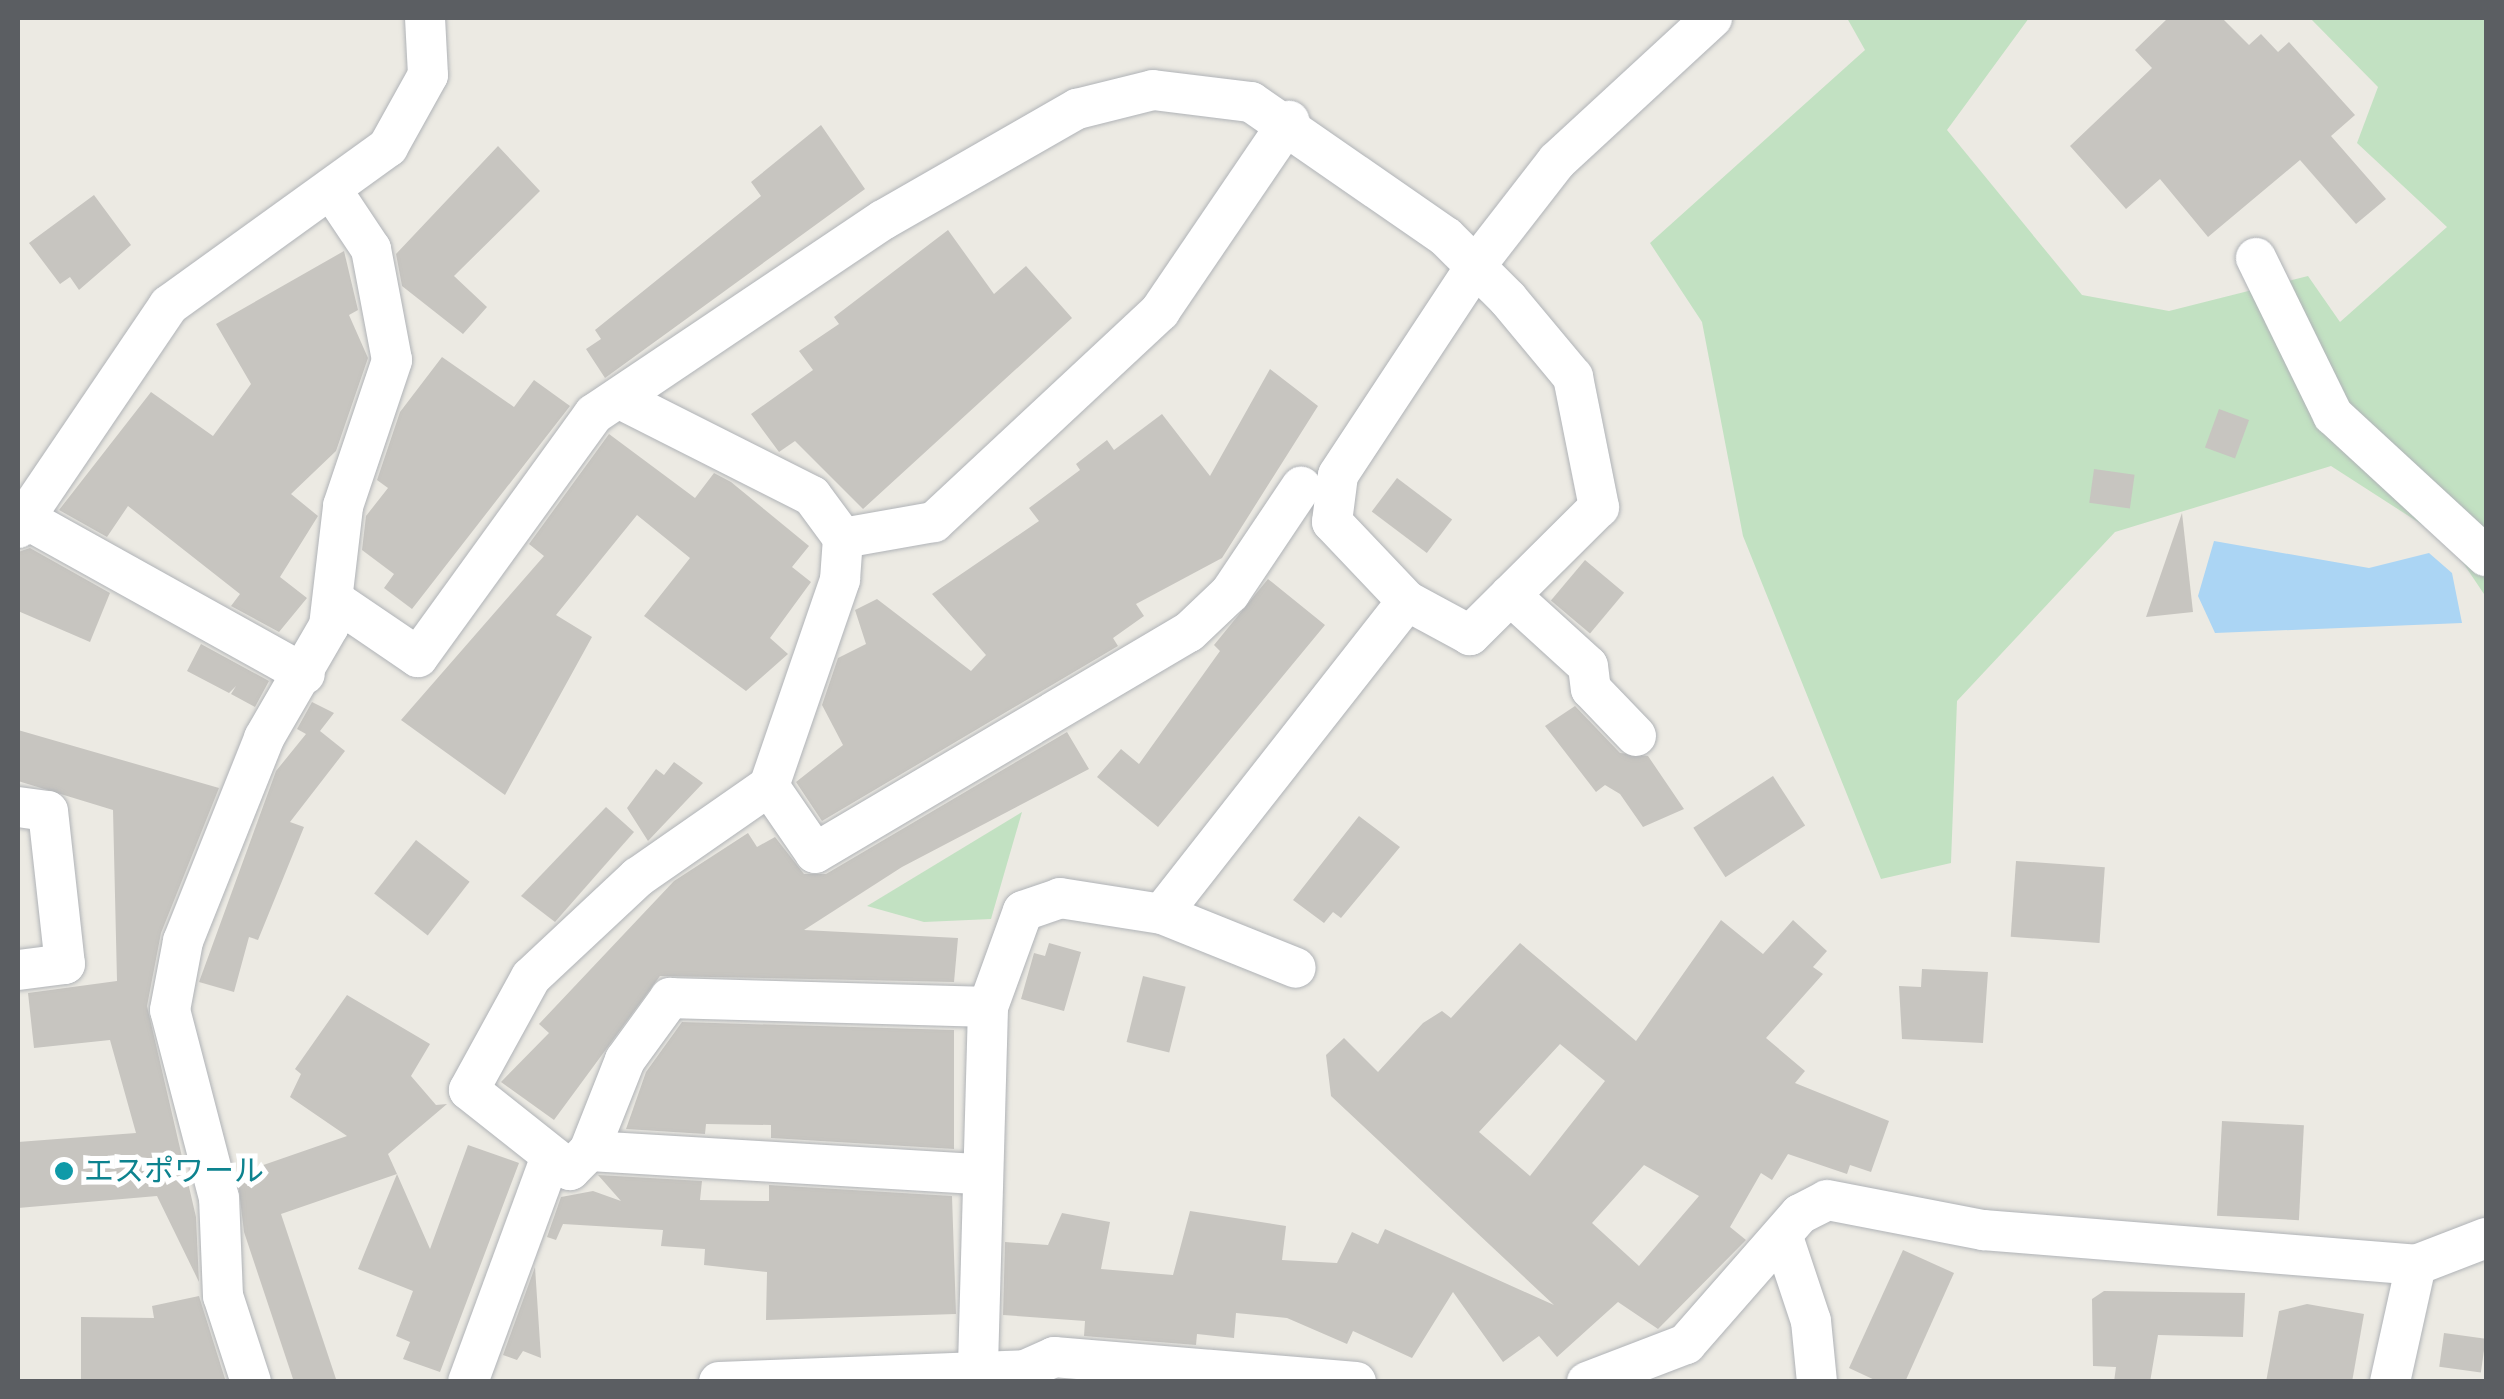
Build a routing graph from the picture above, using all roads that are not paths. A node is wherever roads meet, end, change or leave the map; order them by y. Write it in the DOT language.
graph roads {
  1 [pos="425,18"];
  2 [pos="1712,18"];
  3 [pos="1289,121"];
  4 [pos="333,192"];
  5 [pos="2256,258"];
  6 [pos="1477,264"];
  7 [pos="620,399"];
  8 [pos="1300,487"];
  9 [pos="22,524"];
  10 [pos="842,538"];
  11 [pos="2486,556"];
  12 [pos="1510,596"];
  13 [pos="1406,601"];
  14 [pos="336,602"];
  15 [pos="305,674"];
  16 [pos="1636,736"];
  17 [pos="768,786"];
  18 [pos="18,807"];
  19 [pos="1162,914"];
  20 [pos="1296,968"];
  21 [pos="18,970"];
  22 [pos="988,1008"];
  23 [pos="589,1151"];
  24 [pos="550,1160"];
  25 [pos="981,1174"];
  26 [pos="2486,1238"];
  27 [pos="1784,1240"];
  28 [pos="2416,1265"];
  29 [pos="978,1366"];
  30 [pos="1025,1376"];
  31 [pos="251,1382"];
  32 [pos="468,1382"];
  33 [pos="719,1382"];
  34 [pos="1356,1382"];
  35 [pos="1586,1382"];
  36 [pos="1817,1382"];
  37 [pos="2390,1382"];
  1 -- 4 [label="street"];
  2 -- 6 [label="street"];
  3 -- 6 [label="street"];
  3 -- 7 [label="street"];
  3 -- 10 [label="street"];
  4 -- 9 [label="street"];
  4 -- 14 [label="street"];
  5 -- 11 [label="street"];
  6 -- 12 [label="street"];
  6 -- 13 [label="street"];
  7 -- 10 [label="street"];
  7 -- 14 [label="street"];
  8 -- 17 [label="street"];
  9 -- 15 [label="street"];
  10 -- 17 [label="street"];
  12 -- 13 [label="street"];
  12 -- 16 [label="street"];
  13 -- 19 [label="street"];
  14 -- 15 [label="street"];
  15 -- 31 [label="street"];
  17 -- 24 [label="street"];
  18 -- 21 [label="street"];
  19 -- 20 [label="street"];
  19 -- 22 [label="street"];
  22 -- 23 [label="street"];
  22 -- 25 [label="street"];
  23 -- 24 [label="street"];
  23 -- 25 [label="street"];
  24 -- 32 [label="street"];
  25 -- 29 [label="street"];
  26 -- 28 [label="street"];
  27 -- 28 [label="street"];
  27 -- 35 [label="street"];
  27 -- 36 [label="street"];
  28 -- 37 [label="street"];
  29 -- 30 [label="street"];
  29 -- 33 [label="street"];
  30 -- 34 [label="street"];
}
